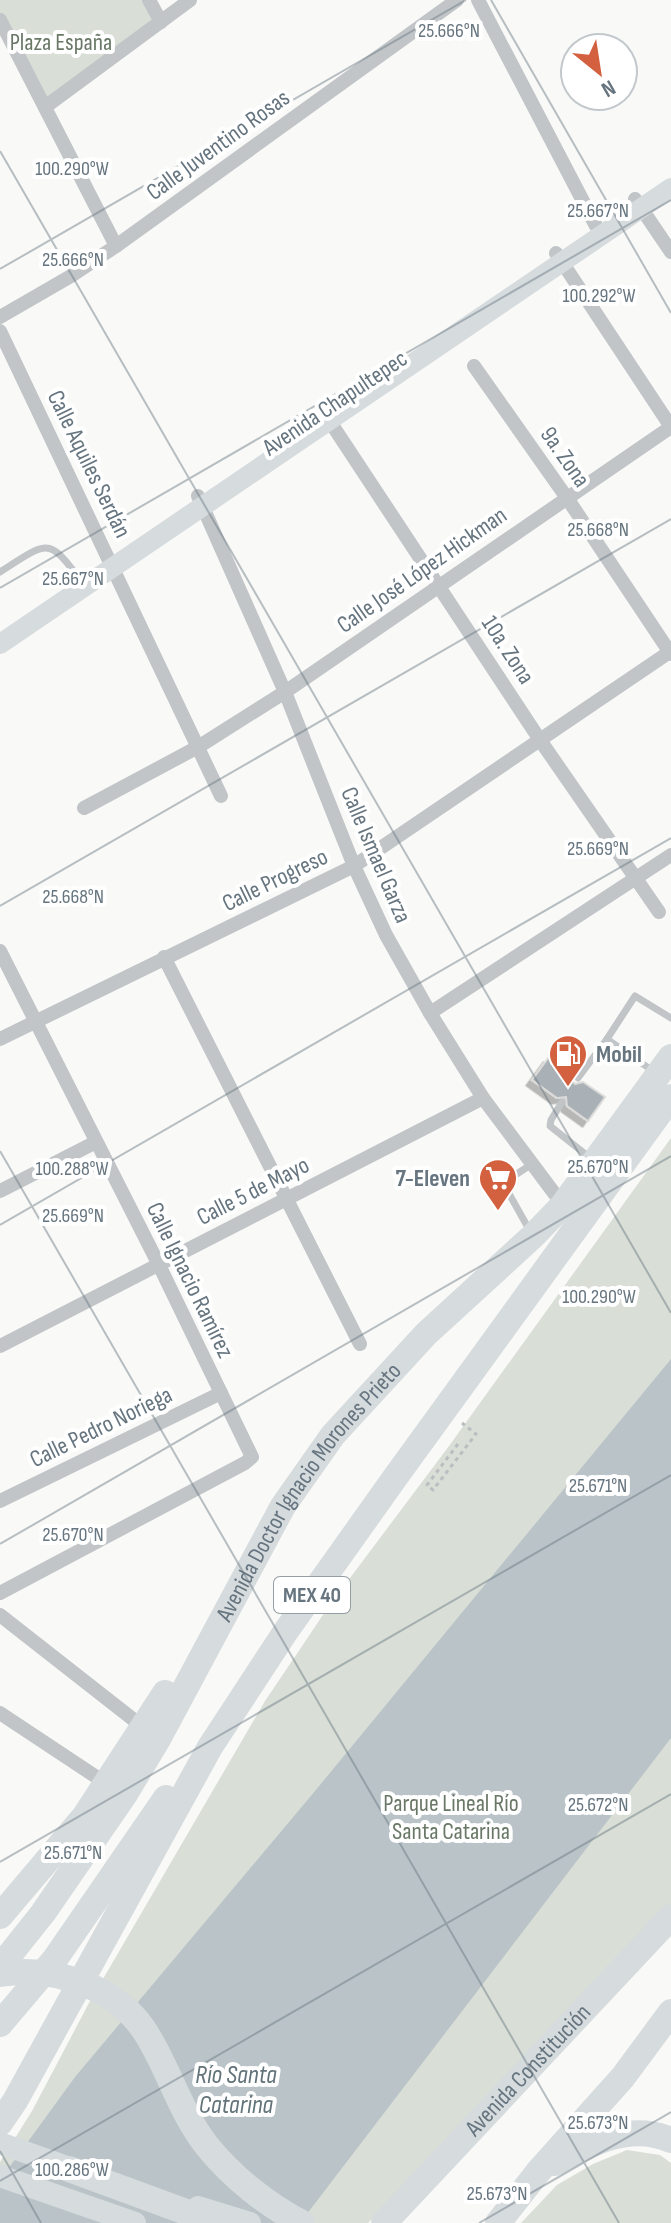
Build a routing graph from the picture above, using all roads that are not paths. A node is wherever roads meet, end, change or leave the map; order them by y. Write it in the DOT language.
graph roads {
  1 [pos="149,0"];
  2 [pos="190,0"];
  3 [pos="457,0"];
  4 [pos="478,0"];
  5 [pos="0,20"];
  6 [pos="161,22"];
  7 [pos="45,107"];
  8 [pos="671,175"];
  9 [pos="671,188"];
  10 [pos="638,204"];
  11 [pos="596,226"];
  12 [pos="116,246"];
  13 [pos="671,252"];
  14 [pos="559,257"];
  15 [pos="0,317"];
  16 [pos="0,331"];
  17 [pos="474,366"];
  18 [pos="326,415"];
  19 [pos="671,427"];
  20 [pos="567,498"];
  21 [pos="200,500"];
  22 [pos="111,561"];
  23 [pos="0,572"];
  24 [pos="81,581"];
  25 [pos="438,585"];
  26 [pos="1,637"];
  27 [pos="670,652"];
  28 [pos="285,692"];
  29 [pos="540,740"];
  30 [pos="198,747"];
  31 [pos="221,796"];
  32 [pos="84,808"];
  33 [pos="671,855"];
  34 [pos="354,866"];
  35 [pos="637,879"];
  36 [pos="659,912"];
  37 [pos="0,951"];
  38 [pos="164,957"];
  39 [pos="430,1013"];
  40 [pos="671,1018"];
  41 [pos="36,1021"];
  42 [pos="0,1039"];
  43 [pos="607,1039"];
  44 [pos="667,1076"];
  45 [pos="578,1078"];
  46 [pos="483,1098"];
  47 [pos="562,1102"];
  48 [pos="96,1142"];
  49 [pos="595,1162"];
  50 [pos="532,1164"];
  51 [pos="0,1191"];
  52 [pos="285,1199"];
  53 [pos="563,1205"];
  54 [pos="533,1236"];
  55 [pos="159,1265"];
  56 [pos="360,1344"];
  57 [pos="0,1346"];
  58 [pos="486,1350"];
  59 [pos="221,1393"];
  60 [pos="0,1501"];
  61 [pos="0,1593"];
  62 [pos="0,1615"];
  63 [pos="0,1713"];
  64 [pos="151,1734"];
  65 [pos="210,1747"];
  66 [pos="107,1784"];
  67 [pos="0,1916"];
  68 [pos="671,1917"];
  69 [pos="0,1967"];
  70 [pos="0,1974"];
  71 [pos="671,2012"];
  72 [pos="0,2024"];
  73 [pos="0,2123"];
  74 [pos="671,2140"];
  75 [pos="0,2143"];
  76 [pos="69,2169"];
  77 [pos="538,2172"];
  78 [pos="0,2176"];
  79 [pos="135,2223"];
  80 [pos="216,2223"];
  81 [pos="250,2223"];
  82 [pos="302,2223"];
  83 [pos="384,2223"];
  84 [pos="498,2223"];
  1 -- 6 [label="street"];
  2 -- 6 [label="street"];
  3 -- 12 [label="street, Calle Juventino Rosas"];
  4 -- 11 [label="street"];
  5 -- 7 [label="street"];
  6 -- 7 [label="street"];
  7 -- 12 [label="street"];
  8 -- 10 [label="main road, Avenida Chapultepec"];
  9 -- 10 [label="main road"];
  10 -- 11 [label="main road, Avenida Chapultepec"];
  10 -- 13 [label="street"];
  10 -- 14 [label="main road"];
  11 -- 14 [label="main road, Avenida Chapultepec"];
  12 -- 15 [label="street, Calle Juventino Rosas"];
  14 -- 18 [label="main road, Avenida Chapultepec"];
  14 -- 19 [label="street"];
  16 -- 22 [label="street, Calle Aquiles Serdán"];
  17 -- 20 [label="street, 9a. Zona"];
  18 -- 21 [label="main road, Avenida Chapultepec"];
  18 -- 25 [label="street, 10a. Zona"];
  19 -- 20 [label="street, Calle José López Hickman"];
  20 -- 25 [label="street, Calle José López Hickman"];
  20 -- 27 [label="street, 9a. Zona"];
  21 -- 22 [label="main road, Avenida Chapultepec"];
  21 -- 28 [label="street, Calle Ismael Garza"];
  22 -- 24 [label="main road, Avenida Chapultepec"];
  22 -- 30 [label="street, Calle Aquiles Serdán"];
  23 -- 24 [label="lane"];
  24 -- 26 [label="main road, Avenida Chapultepec"];
  25 -- 28 [label="street, Calle José López Hickman"];
  25 -- 29 [label="street, 10a. Zona"];
  27 -- 29 [label="street, Calle Progreso"];
  28 -- 30 [label="street, Calle José López Hickman"];
  28 -- 34 [label="street, Calle Ismael Garza"];
  29 -- 34 [label="street, Calle Progreso"];
  29 -- 35 [label="street, 10a. Zona"];
  30 -- 31 [label="street, Calle Aquiles Serdán"];
  30 -- 32 [label="street, Calle José López Hickman"];
  33 -- 35 [label="street"];
  34 -- 38 [label="street, Calle Progreso"];
  34 -- 39 [label="street, Calle Ismael Garza"];
  35 -- 36 [label="street, 10a. Zona"];
  35 -- 39 [label="street"];
  37 -- 41 [label="street, Calle Ignacio Ramírez"];
  38 -- 41 [label="street, Calle Progreso"];
  38 -- 52 [label="street"];
  39 -- 46 [label="street, Calle Ismael Garza"];
  40 -- 43 [label="lane"];
  41 -- 42 [label="street, Calle Progreso"];
  41 -- 48 [label="street, Calle Ignacio Ramírez"];
  43 -- 44 [label="lane"];
  43 -- 45 [label="lane"];
  44 -- 49 [label="highway, Avenida Doctor Ignacio Morones Prieto / MEX 40"];
  44 -- 58 [label="highway, MEX 40"];
  46 -- 50 [label="street, Calle Ismael Garza"];
  46 -- 52 [label="street, Calle 5 de Mayo"];
  47 -- 49 [label="lane"];
  48 -- 51 [label="street"];
  48 -- 55 [label="street, Calle Ignacio Ramírez"];
  49 -- 53 [label="highway, Avenida Doctor Ignacio Morones Prieto / MEX 40"];
  50 -- 53 [label="street, Calle Ismael Garza"];
  50 -- 54 [label="lane"];
  52 -- 55 [label="street, Calle 5 de Mayo"];
  52 -- 56 [label="street"];
  53 -- 54 [label="highway, Avenida Doctor Ignacio Morones Prieto / MEX 40"];
  54 -- 58 [label="highway"];
  54 -- 64 [label="highway, Avenida Doctor Ignacio Morones Prieto / MEX 40"];
  55 -- 57 [label="street, Calle 5 de Mayo"];
  55 -- 59 [label="street, Calle Ignacio Ramírez"];
  58 -- 65 [label="highway, MEX 40"];
  59 -- 60 [label="street, Calle Pedro Noriega"];
  59 -- 61 [label="street, Calle Ignacio Ramírez"];
  62 -- 64 [label="street"];
  63 -- 66 [label="street"];
  64 -- 66 [label="highway"];
  64 -- 69 [label="highway"];
  65 -- 72 [label="highway"];
  65 -- 73 [label="highway, MEX 40"];
  66 -- 67 [label="highway"];
  68 -- 83 [label="highway, Avenida Constitución"];
  70 -- 82 [label="highway"];
  71 -- 77 [label="highway"];
  74 -- 77 [label="highway"];
  75 -- 76 [label="main road"];
  76 -- 80 [label="highway"];
  76 -- 81 [label="main road"];
  77 -- 84 [label="highway"];
  78 -- 79 [label="main road"];
}
